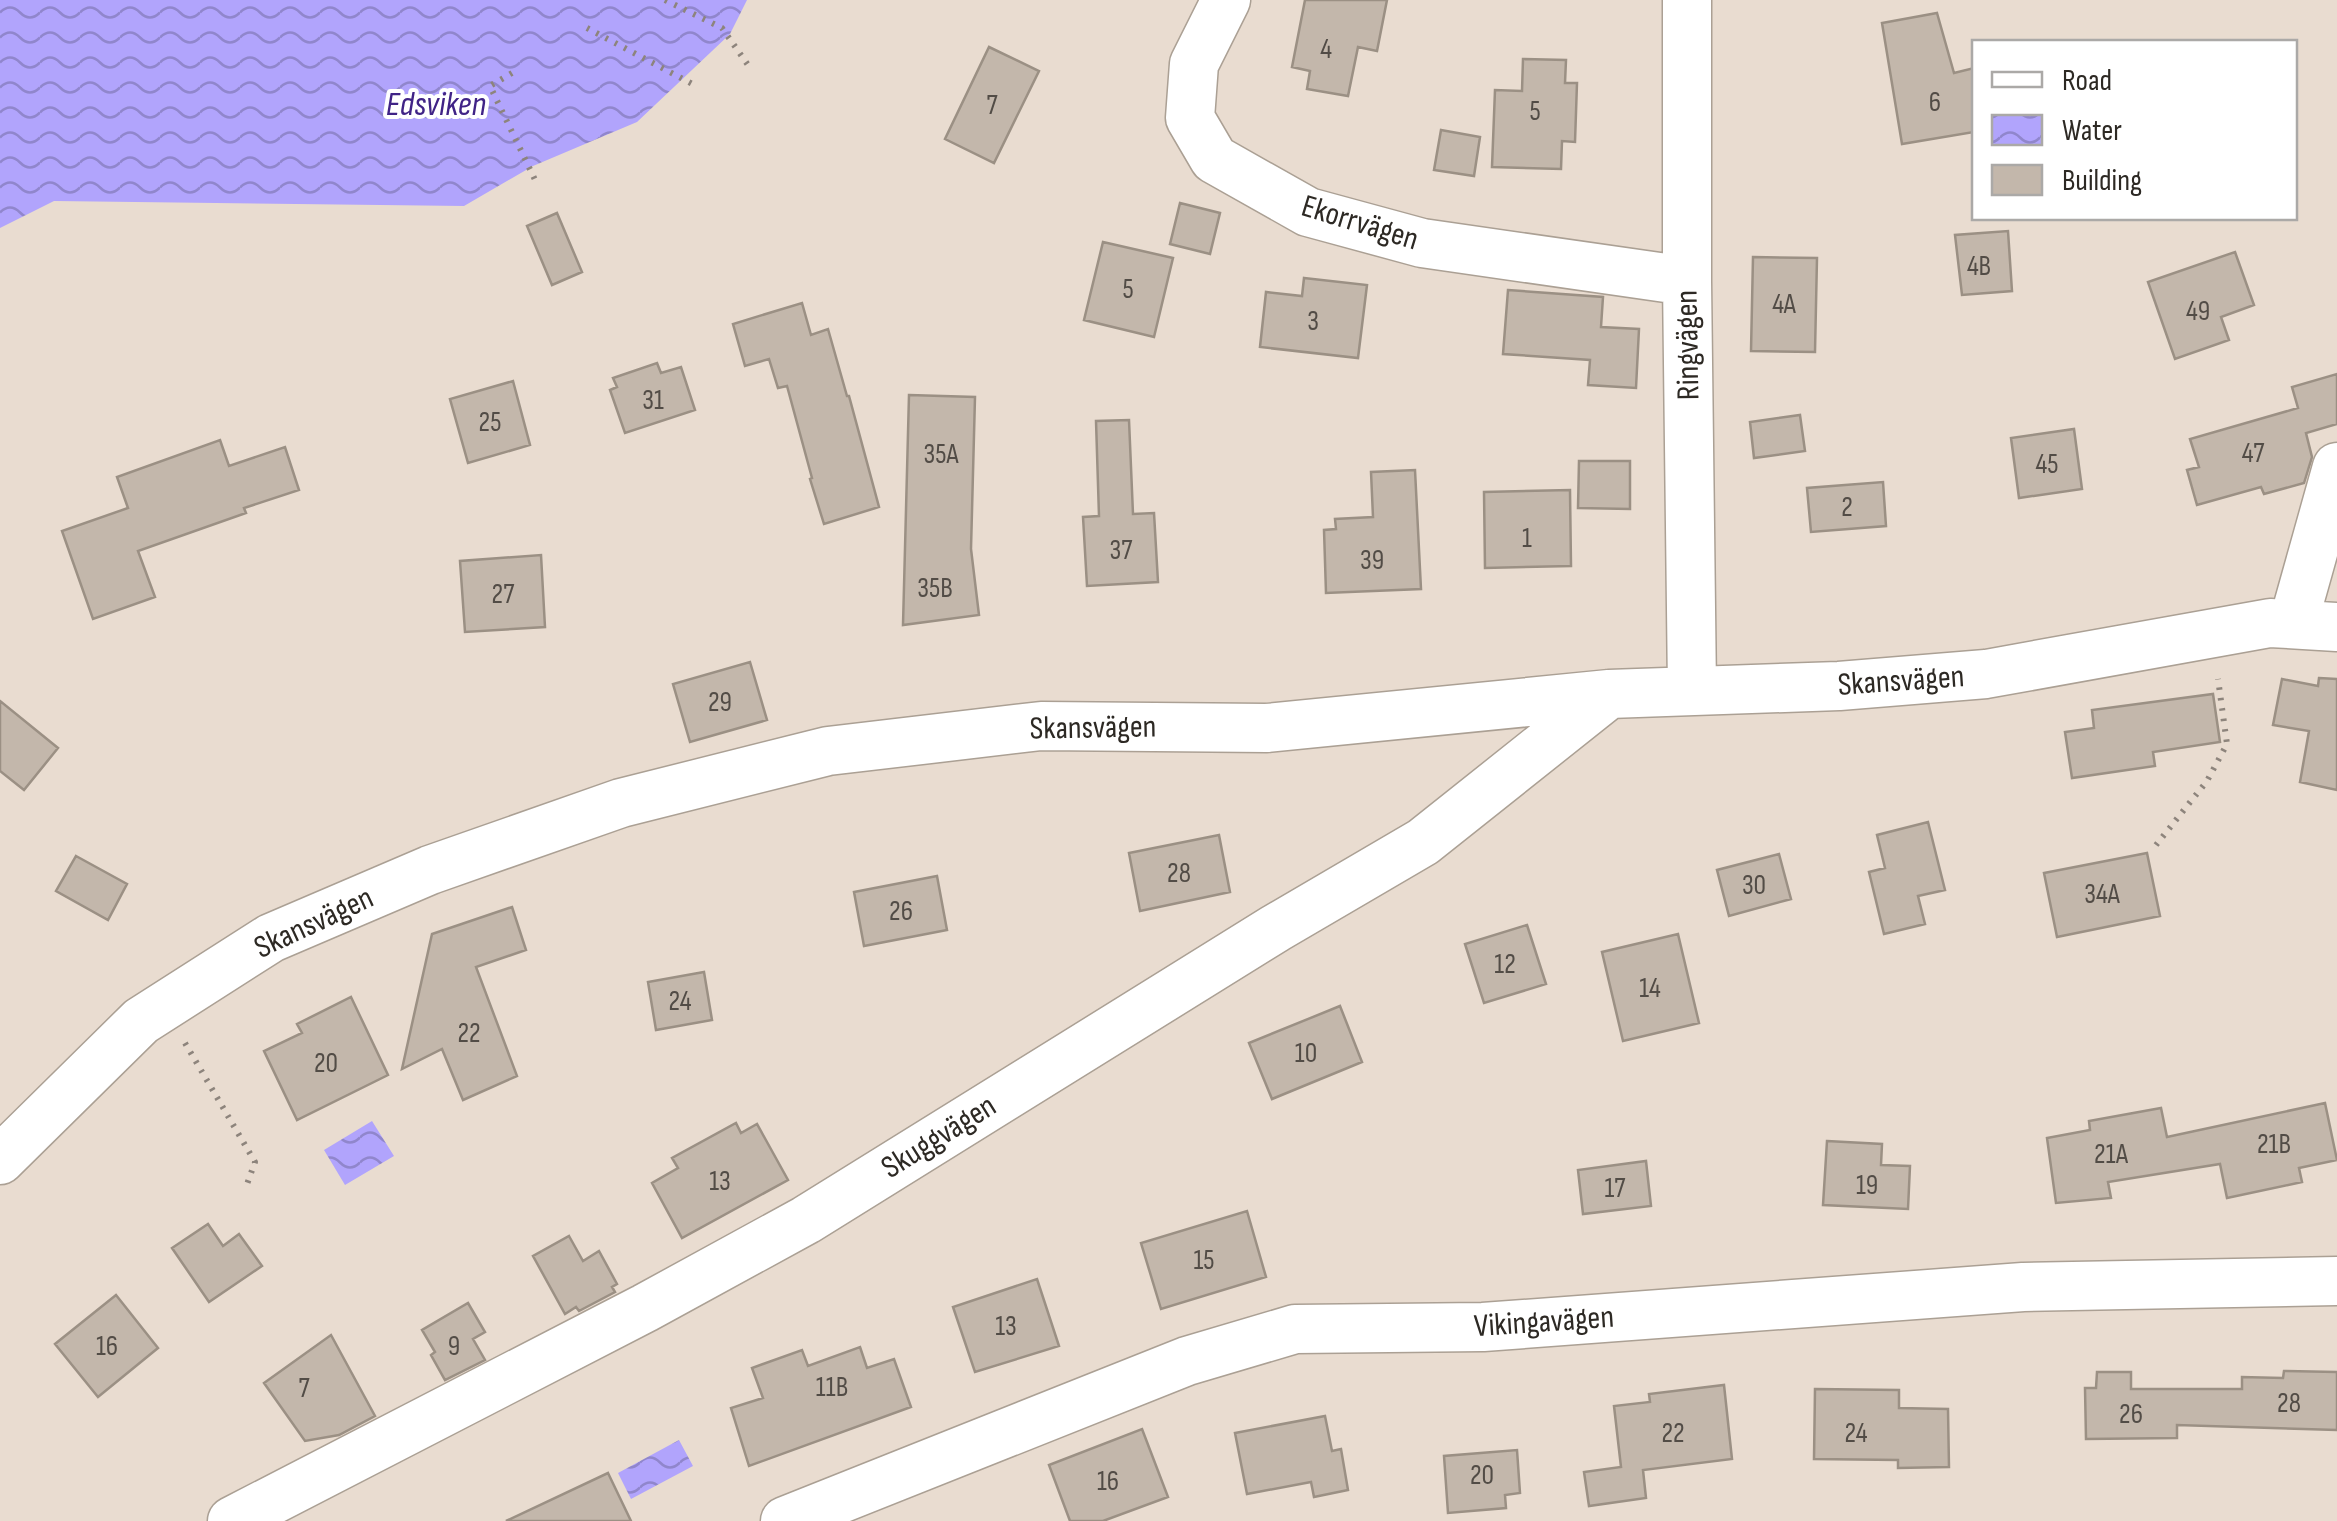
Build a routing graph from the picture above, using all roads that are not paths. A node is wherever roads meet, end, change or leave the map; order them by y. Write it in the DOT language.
graph roads {
  1 [pos="1226,0"];
  2 [pos="1687,0"];
  3 [pos="1687,281"];
  4 [pos="2337,467"];
  5 [pos="2315,626"];
  6 [pos="1692,690"];
  7 [pos="1609,694"];
  8 [pos="0,1160"];
  9 [pos="2337,1281"];
  10 [pos="232,1521"];
  11 [pos="785,1521"];
  1 -- 3 [label="street, Ekorrvägen"];
  2 -- 3 [label="street, Ringvägen"];
  3 -- 6 [label="street, Ringvägen"];
  4 -- 5 [label="street, Skansvägen"];
  5 -- 6 [label="street, Skansvägen"];
  6 -- 7 [label="street, Skansvägen"];
  7 -- 8 [label="street, Skansvägen"];
  7 -- 10 [label="street, Skuggvägen"];
  9 -- 11 [label="street, Vikingavägen"];
}
